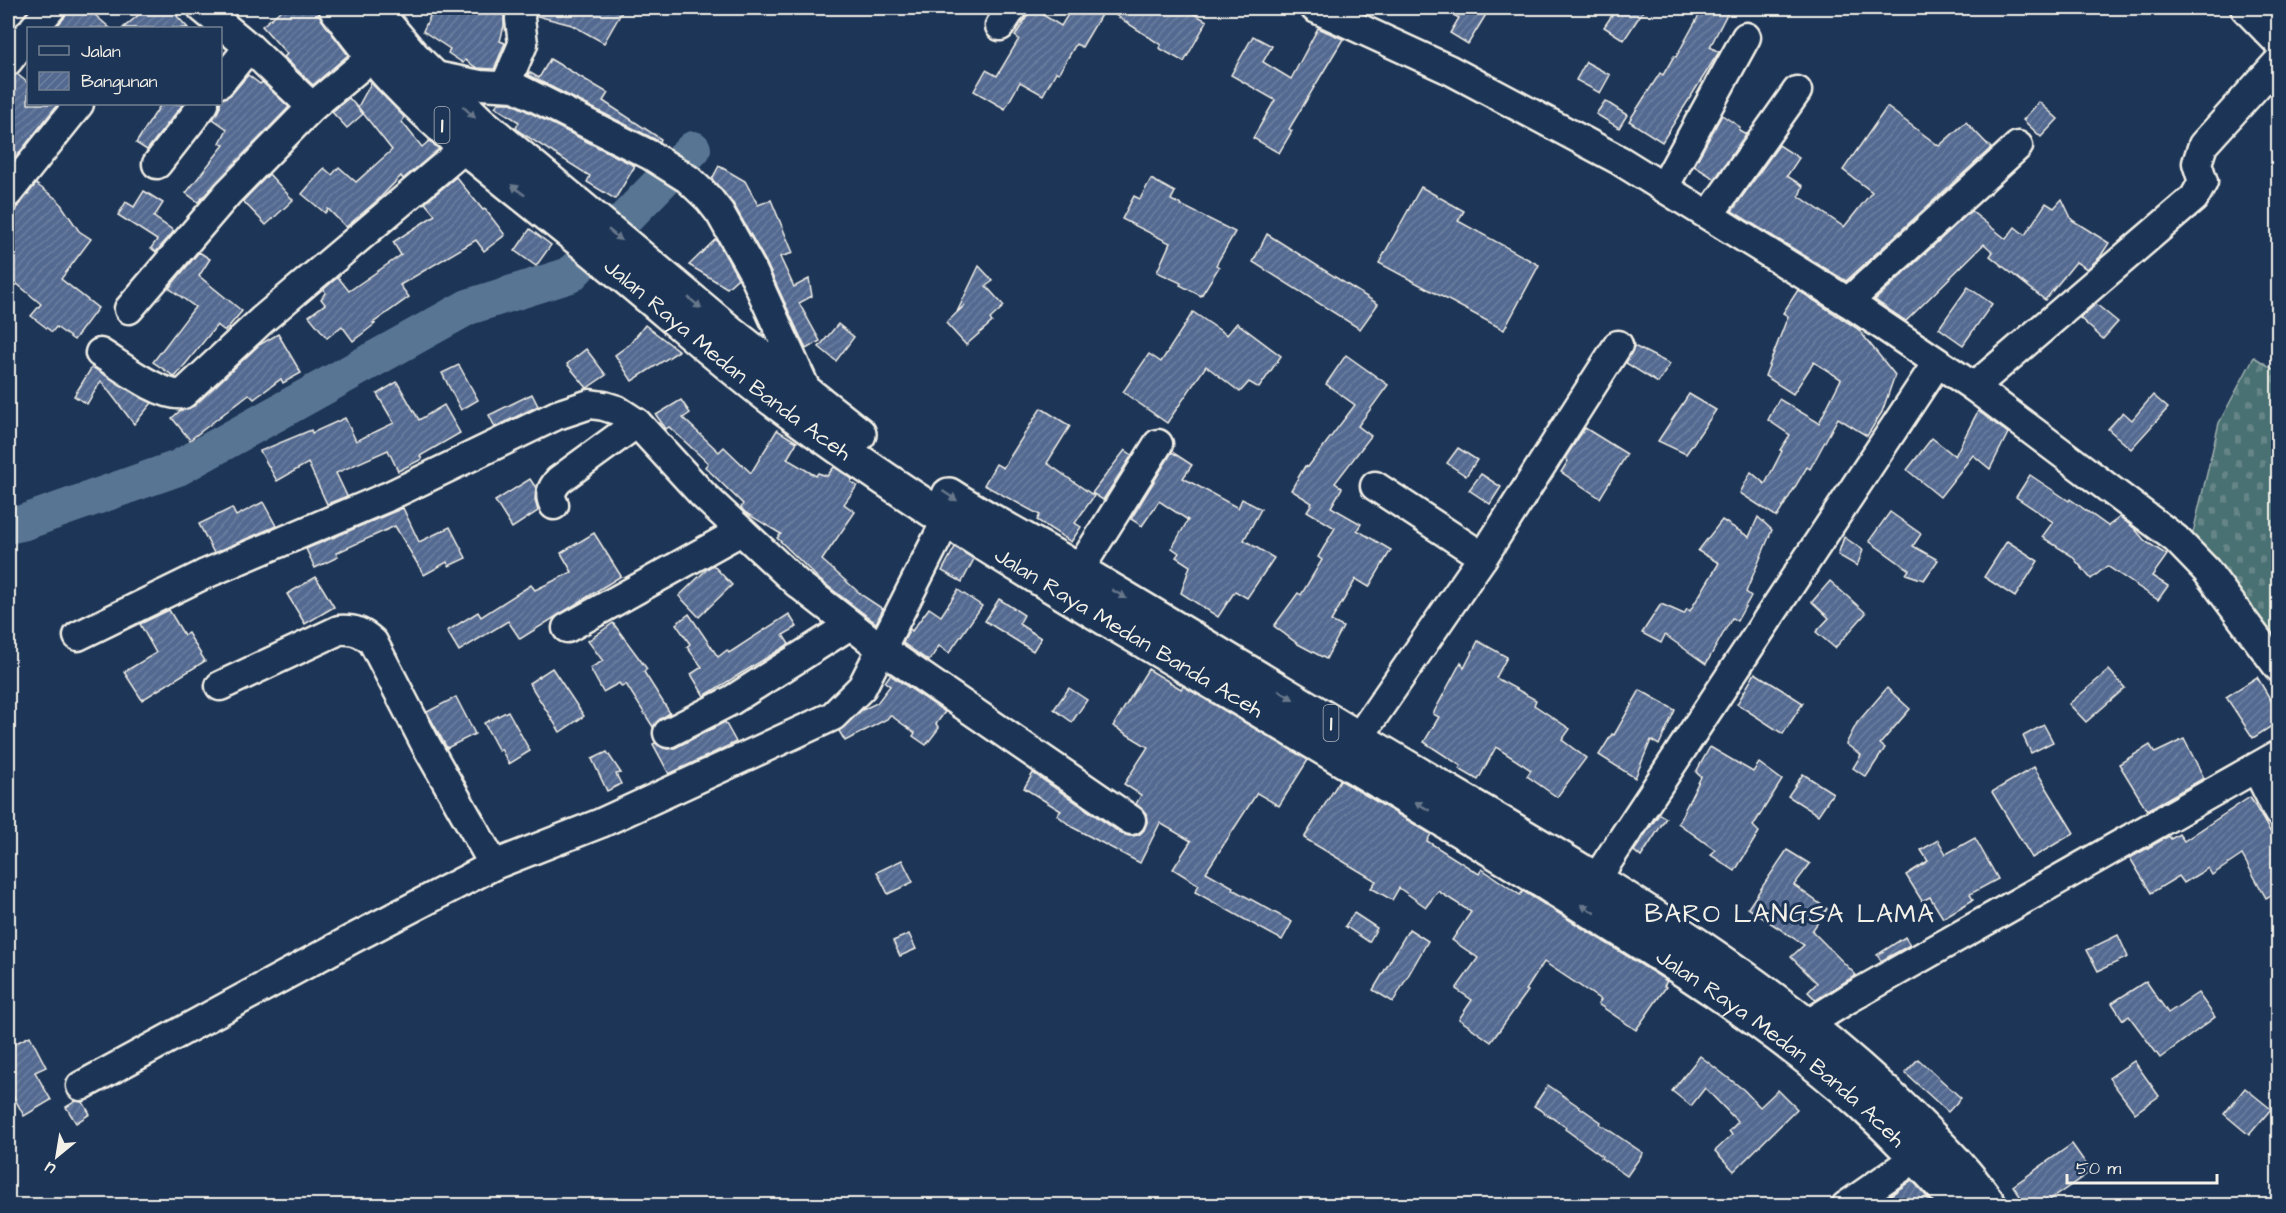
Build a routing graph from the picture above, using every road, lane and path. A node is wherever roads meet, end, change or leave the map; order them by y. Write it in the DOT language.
graph roads {
  1 [pos="51,8"];
  2 [pos="202,8"];
  3 [pos="336,8"];
  4 [pos="372,8"];
  5 [pos="520,8"];
  6 [pos="1315,8"];
  7 [pos="2245,8"];
  8 [pos="35,27"];
  9 [pos="27,36"];
  10 [pos="1746,37"];
  11 [pos="2278,42"];
  12 [pos="249,47"];
  13 [pos="373,56"];
  14 [pos="8,61"];
  15 [pos="2278,62"];
  16 [pos="430,75"];
  17 [pos="222,81"];
  18 [pos="505,86"];
  19 [pos="1797,92"];
  20 [pos="78,105"];
  21 [pos="203,105"];
  22 [pos="312,107"];
  23 [pos="2018,146"];
  24 [pos="466,147"];
  25 [pos="157,164"];
  26 [pos="1664,187"];
  27 [pos="8,193"];
  28 [pos="1709,215"];
  29 [pos="572,216"];
  30 [pos="642,275"];
  31 [pos="1848,302"];
  32 [pos="129,309"];
  33 [pos="1618,345"];
  34 [pos="100,353"];
  35 [pos="1937,363"];
  36 [pos="1974,387"];
  37 [pos="808,394"];
  38 [pos="636,423"];
  39 [pos="1158,444"];
  40 [pos="864,450"];
  41 [pos="1375,486"];
  42 [pos="554,505"];
  43 [pos="946,521"];
  44 [pos="741,531"];
  45 [pos="1483,557"];
  46 [pos="1079,570"];
  47 [pos="850,625"];
  48 [pos="567,628"];
  49 [pos="78,636"];
  50 [pos="882,649"];
  51 [pos="2278,667"];
  52 [pos="220,686"];
  53 [pos="668,733"];
  54 [pos="1350,749"];
  55 [pos="2268,762"];
  56 [pos="2278,812"];
  57 [pos="1131,820"];
  58 [pos="494,865"];
  59 [pos="1596,879"];
  60 [pos="1640,924"];
  61 [pos="1808,1024"];
  62 [pos="81,1086"];
  63 [pos="1915,1158"];
  64 [pos="1846,1206"];
  65 [pos="1960,1206"];
  66 [pos="1990,1206"];
  1 -- 8 [label="street"];
  2 -- 12 [label="street"];
  3 -- 13 [label="highway, Jalan Raya Medan Banda Aceh / 1"];
  4 -- 16 [label="highway, Jalan Raya Medan Banda Aceh / 1"];
  5 -- 18 [label="street"];
  6 -- 26 [label="street"];
  7 -- 11 [label="street"];
  9 -- 14 [label="street"];
  10 -- 26 [label="street"];
  12 -- 17 [label="street"];
  12 -- 22 [label="street"];
  13 -- 22 [label="street"];
  13 -- 24 [label="highway, Jalan Raya Medan Banda Aceh / 1"];
  15 -- 36 [label="street"];
  16 -- 18 [label="street"];
  16 -- 29 [label="highway, Jalan Raya Medan Banda Aceh / 1, one-way"];
  18 -- 37 [label="street"];
  19 -- 28 [label="street"];
  20 -- 27 [label="street"];
  21 -- 25 [label="street"];
  22 -- 32 [label="street"];
  23 -- 31 [label="street"];
  29 -- 24 [label="highway, Jalan Raya Medan Banda Aceh / 1, one-way"];
  24 -- 34 [label="street"];
  26 -- 28 [label="street"];
  28 -- 31 [label="street"];
  29 -- 30 [label="highway, Jalan Raya Medan Banda Aceh / 1"];
  30 -- 37 [label="highway, Jalan Raya Medan Banda Aceh / 1, one-way"];
  30 -- 40 [label="highway, Jalan Raya Medan Banda Aceh / 1"];
  31 -- 35 [label="street"];
  33 -- 45 [label="street"];
  35 -- 36 [label="street"];
  35 -- 59 [label="street"];
  36 -- 51 [label="street"];
  37 -- 40 [label="highway, Jalan Raya Medan Banda Aceh / 1"];
  38 -- 42 [label="street"];
  38 -- 44 [label="street"];
  38 -- 49 [label="street"];
  39 -- 46 [label="street"];
  40 -- 43 [label="highway, Jalan Raya Medan Banda Aceh / 1"];
  40 -- 46 [label="highway, Jalan Raya Medan Banda Aceh / 1, one-way"];
  41 -- 45 [label="street"];
  43 -- 50 [label="street"];
  43 -- 54 [label="highway, Jalan Raya Medan Banda Aceh / 1"];
  44 -- 47 [label="street"];
  44 -- 48 [label="street"];
  45 -- 54 [label="street"];
  46 -- 54 [label="highway, Jalan Raya Medan Banda Aceh / 1, one-way"];
  47 -- 50 [label="street"];
  47 -- 53 [label="street"];
  50 -- 57 [label="street"];
  50 -- 58 [label="street"];
  52 -- 58 [label="street"];
  54 -- 59 [label="highway, Jalan Raya Medan Banda Aceh / 1"];
  60 -- 54 [label="highway, Jalan Raya Medan Banda Aceh / 1, one-way"];
  55 -- 56 [label="street"];
  55 -- 61 [label="street"];
  58 -- 62 [label="street"];
  59 -- 60 [label="highway, Jalan Raya Medan Banda Aceh / 1"];
  60 -- 61 [label="highway, Jalan Raya Medan Banda Aceh / 1"];
  60 -- 63 [label="highway, Jalan Raya Medan Banda Aceh / 1"];
  61 -- 66 [label="highway, Jalan Raya Medan Banda Aceh / 1"];
  63 -- 64 [label="street"];
  63 -- 65 [label="highway, Jalan Raya Medan Banda Aceh / 1"];
}
